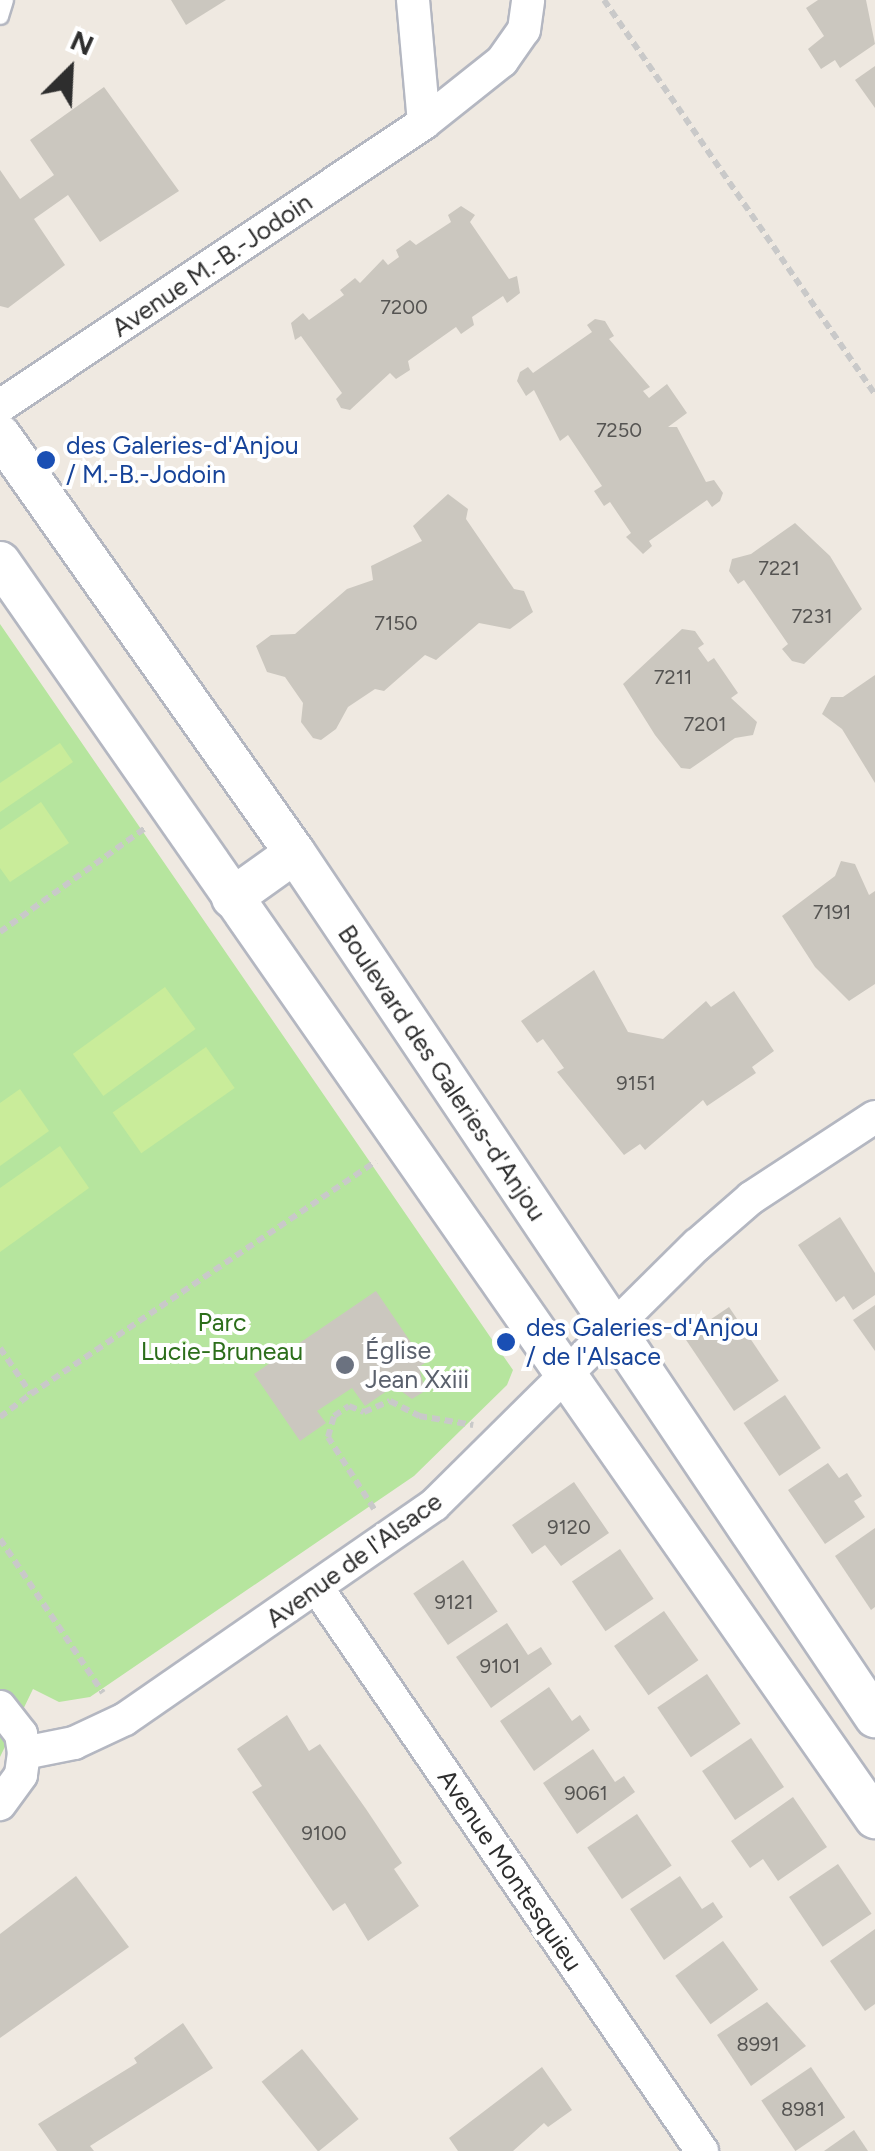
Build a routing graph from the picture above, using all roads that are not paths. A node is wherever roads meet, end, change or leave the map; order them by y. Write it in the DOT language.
graph roads {
  1 [pos="5,0"];
  2 [pos="414,0"];
  3 [pos="528,0"];
  4 [pos="0,16"];
  5 [pos="424,123"];
  6 [pos="0,406"];
  7 [pos="0,435"];
  8 [pos="0,562"];
  9 [pos="295,853"];
  10 [pos="232,898"];
  11 [pos="873,1122"];
  12 [pos="612,1328"];
  13 [pos="568,1373"];
  14 [pos="318,1589"];
  15 [pos="0,1707"];
  16 [pos="875,1718"];
  17 [pos="24,1753"];
  18 [pos="0,1804"];
  19 [pos="875,1818"];
  20 [pos="702,2151"];
  1 -- 4 [label="lane"];
  2 -- 5 [label="street"];
  3 -- 5 [label="street, Avenue M.-B.-Jodoin"];
  5 -- 6 [label="street, Avenue M.-B.-Jodoin"];
  7 -- 9 [label="street, Boulevard des Galeries-d'Anjou"];
  8 -- 10 [label="street"];
  9 -- 10 [label="street"];
  9 -- 12 [label="street, Boulevard des Galeries-d'Anjou"];
  10 -- 13 [label="street"];
  11 -- 12 [label="street, Avenue de l'Alsace"];
  12 -- 13 [label="street, Avenue de l'Alsace"];
  12 -- 16 [label="street, Boulevard des Galeries-d'Anjou"];
  13 -- 14 [label="street, Avenue de l'Alsace"];
  13 -- 19 [label="street"];
  14 -- 17 [label="street, Avenue de l'Alsace"];
  14 -- 20 [label="street, Avenue Montesquieu"];
  15 -- 17 [label="street"];
  17 -- 18 [label="street"];
}
